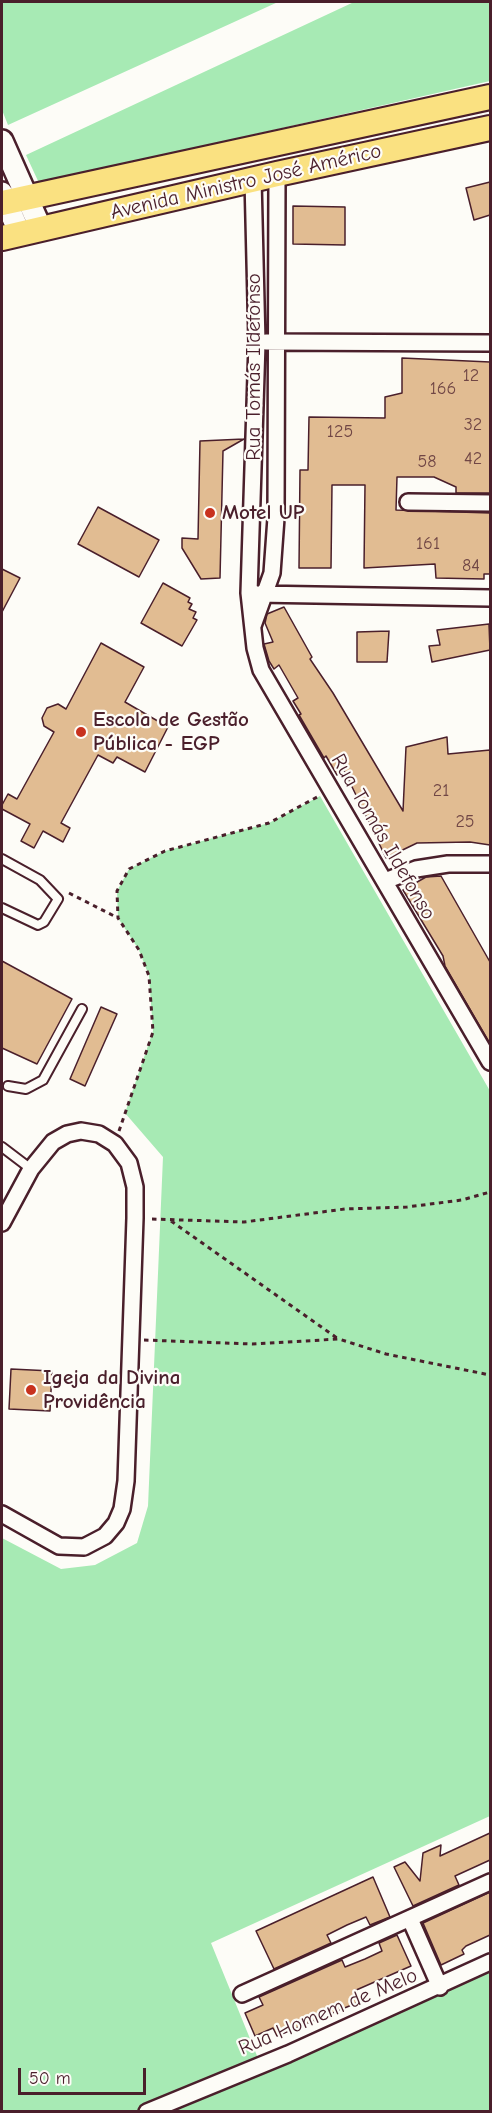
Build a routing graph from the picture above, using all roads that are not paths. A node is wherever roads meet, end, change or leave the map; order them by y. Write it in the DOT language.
graph roads {
  1 [pos="490,97"];
  2 [pos="490,128"];
  3 [pos="2,141"];
  4 [pos="277,174"];
  5 [pos="253,179"];
  6 [pos="9,199"];
  7 [pos="21,234"];
  8 [pos="275,342"];
  9 [pos="257,343"];
  10 [pos="490,343"];
  11 [pos="255,428"];
  12 [pos="275,428"];
  13 [pos="408,502"];
  14 [pos="490,503"];
  15 [pos="253,516"];
  16 [pos="276,518"];
  17 [pos="249,593"];
  18 [pos="265,595"];
  19 [pos="490,598"];
  20 [pos="252,629"];
  21 [pos="2,859"];
  22 [pos="490,864"];
  23 [pos="385,881"];
  24 [pos="2,908"];
  25 [pos="82,1009"];
  26 [pos="490,1062"];
  27 [pos="8,1086"];
  28 [pos="2,1147"];
  29 [pos="32,1169"];
  30 [pos="2,1223"];
  31 [pos="2,1514"];
  32 [pos="490,1882"];
  33 [pos="410,1919"];
  34 [pos="490,1962"];
  35 [pos="440,1987"];
  36 [pos="242,1994"];
  37 [pos="147,2112"];
  1 -- 6 [label="main road, Avenida Ministro José Américo"];
  2 -- 4 [label="main road, Avenida Ministro José Américo"];
  3 -- 6 [label="main road"];
  4 -- 5 [label="main road, Avenida Ministro José Américo"];
  4 -- 8 [label="street, Rua Tomás Ildefonso"];
  5 -- 7 [label="main road, Avenida Ministro José Américo"];
  5 -- 9 [label="street, Rua Tomás Ildefonso"];
  6 -- 7 [label="main road"];
  8 -- 9 [label="street"];
  8 -- 10 [label="street"];
  8 -- 12 [label="street, Rua Tomás Ildefonso"];
  9 -- 11 [label="street, Rua Tomás Ildefonso"];
  11 -- 12 [label="street"];
  11 -- 15 [label="street, Rua Tomás Ildefonso"];
  12 -- 16 [label="street, Rua Tomás Ildefonso"];
  13 -- 14 [label="street"];
  15 -- 16 [label="street"];
  15 -- 17 [label="street, Rua Tomás Ildefonso"];
  16 -- 18 [label="street, Rua Tomás Ildefonso"];
  17 -- 18 [label="street"];
  17 -- 20 [label="street, Rua Tomás Ildefonso"];
  18 -- 19 [label="street"];
  18 -- 20 [label="street, Rua Tomás Ildefonso"];
  20 -- 23 [label="street, Rua Tomás Ildefonso"];
  21 -- 24 [label="lane"];
  22 -- 23 [label="street"];
  23 -- 26 [label="street, Rua Tomás Ildefonso"];
  25 -- 27 [label="lane"];
  28 -- 29 [label="lane"];
  29 -- 30 [label="street"];
  29 -- 31 [label="street"];
  32 -- 33 [label="street"];
  33 -- 35 [label="street"];
  33 -- 36 [label="street"];
  34 -- 35 [label="street, Rua Homem de Melo"];
  35 -- 37 [label="street, Rua Homem de Melo"];
}
